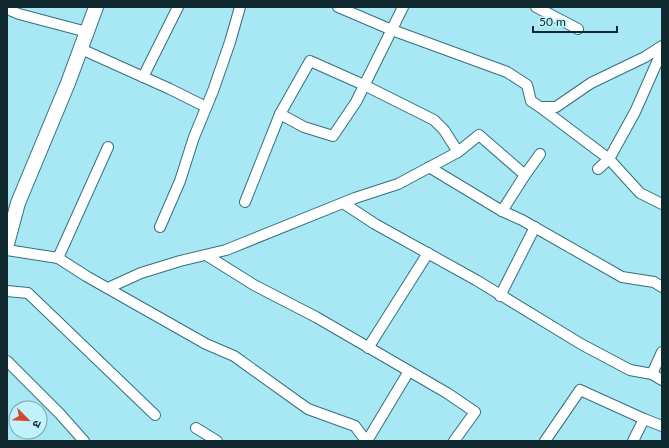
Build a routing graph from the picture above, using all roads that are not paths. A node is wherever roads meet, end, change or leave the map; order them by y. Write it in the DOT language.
graph roads {
  1 [pos="96,7"];
  2 [pos="178,7"];
  3 [pos="240,7"];
  4 [pos="338,7"];
  5 [pos="403,7"];
  6 [pos="536,7"];
  7 [pos="7,9"];
  8 [pos="578,29"];
  9 [pos="392,30"];
  10 [pos="87,32"];
  11 [pos="662,46"];
  12 [pos="81,49"];
  13 [pos="662,51"];
  14 [pos="143,77"];
  15 [pos="364,85"];
  16 [pos="206,107"];
  17 [pos="540,107"];
  18 [pos="280,114"];
  19 [pos="108,147"];
  20 [pos="458,152"];
  21 [pos="540,154"];
  22 [pos="609,159"];
  23 [pos="429,167"];
  24 [pos="598,169"];
  25 [pos="525,175"];
  26 [pos="245,202"];
  27 [pos="343,203"];
  28 [pos="662,204"];
  29 [pos="502,211"];
  30 [pos="160,227"];
  31 [pos="535,227"];
  32 [pos="7,244"];
  33 [pos="7,250"];
  34 [pos="428,253"];
  35 [pos="206,255"];
  36 [pos="58,258"];
  37 [pos="662,287"];
  38 [pos="108,288"];
  39 [pos="7,291"];
  40 [pos="500,296"];
  41 [pos="368,348"];
  42 [pos="662,352"];
  43 [pos="7,361"];
  44 [pos="409,371"];
  45 [pos="652,374"];
  46 [pos="662,380"];
  47 [pos="155,415"];
  48 [pos="644,418"];
  49 [pos="662,426"];
  50 [pos="196,428"];
  51 [pos="84,441"];
  52 [pos="217,441"];
  53 [pos="367,441"];
  54 [pos="454,441"];
  55 [pos="545,441"];
  56 [pos="633,441"];
  1 -- 10 [label="street"];
  2 -- 14 [label="street"];
  3 -- 16 [label="street"];
  4 -- 9 [label="street"];
  5 -- 9 [label="street"];
  6 -- 8 [label="street"];
  7 -- 10 [label="street"];
  9 -- 15 [label="street"];
  9 -- 17 [label="street"];
  10 -- 12 [label="street"];
  11 -- 17 [label="street"];
  12 -- 14 [label="street"];
  12 -- 32 [label="street"];
  13 -- 22 [label="street"];
  14 -- 16 [label="street"];
  15 -- 18 [label="street"];
  15 -- 18 [label="street"];
  15 -- 20 [label="street"];
  16 -- 30 [label="street"];
  17 -- 22 [label="street"];
  18 -- 26 [label="street"];
  19 -- 36 [label="street"];
  20 -- 23 [label="street"];
  20 -- 25 [label="street"];
  21 -- 25 [label="street"];
  22 -- 24 [label="street"];
  22 -- 28 [label="street"];
  23 -- 27 [label="street"];
  23 -- 29 [label="street"];
  25 -- 29 [label="street"];
  27 -- 34 [label="street"];
  27 -- 35 [label="street"];
  29 -- 31 [label="street"];
  31 -- 37 [label="street"];
  31 -- 40 [label="street"];
  33 -- 36 [label="street"];
  34 -- 40 [label="street"];
  34 -- 41 [label="street"];
  35 -- 38 [label="street"];
  35 -- 41 [label="street"];
  36 -- 38 [label="street"];
  38 -- 53 [label="street"];
  39 -- 47 [label="street"];
  40 -- 45 [label="street"];
  41 -- 44 [label="street"];
  42 -- 45 [label="street"];
  43 -- 51 [label="street"];
  44 -- 53 [label="street"];
  44 -- 54 [label="street"];
  45 -- 46 [label="street"];
  48 -- 49 [label="street"];
  48 -- 55 [label="street"];
  48 -- 56 [label="street"];
  50 -- 52 [label="street"];
}
